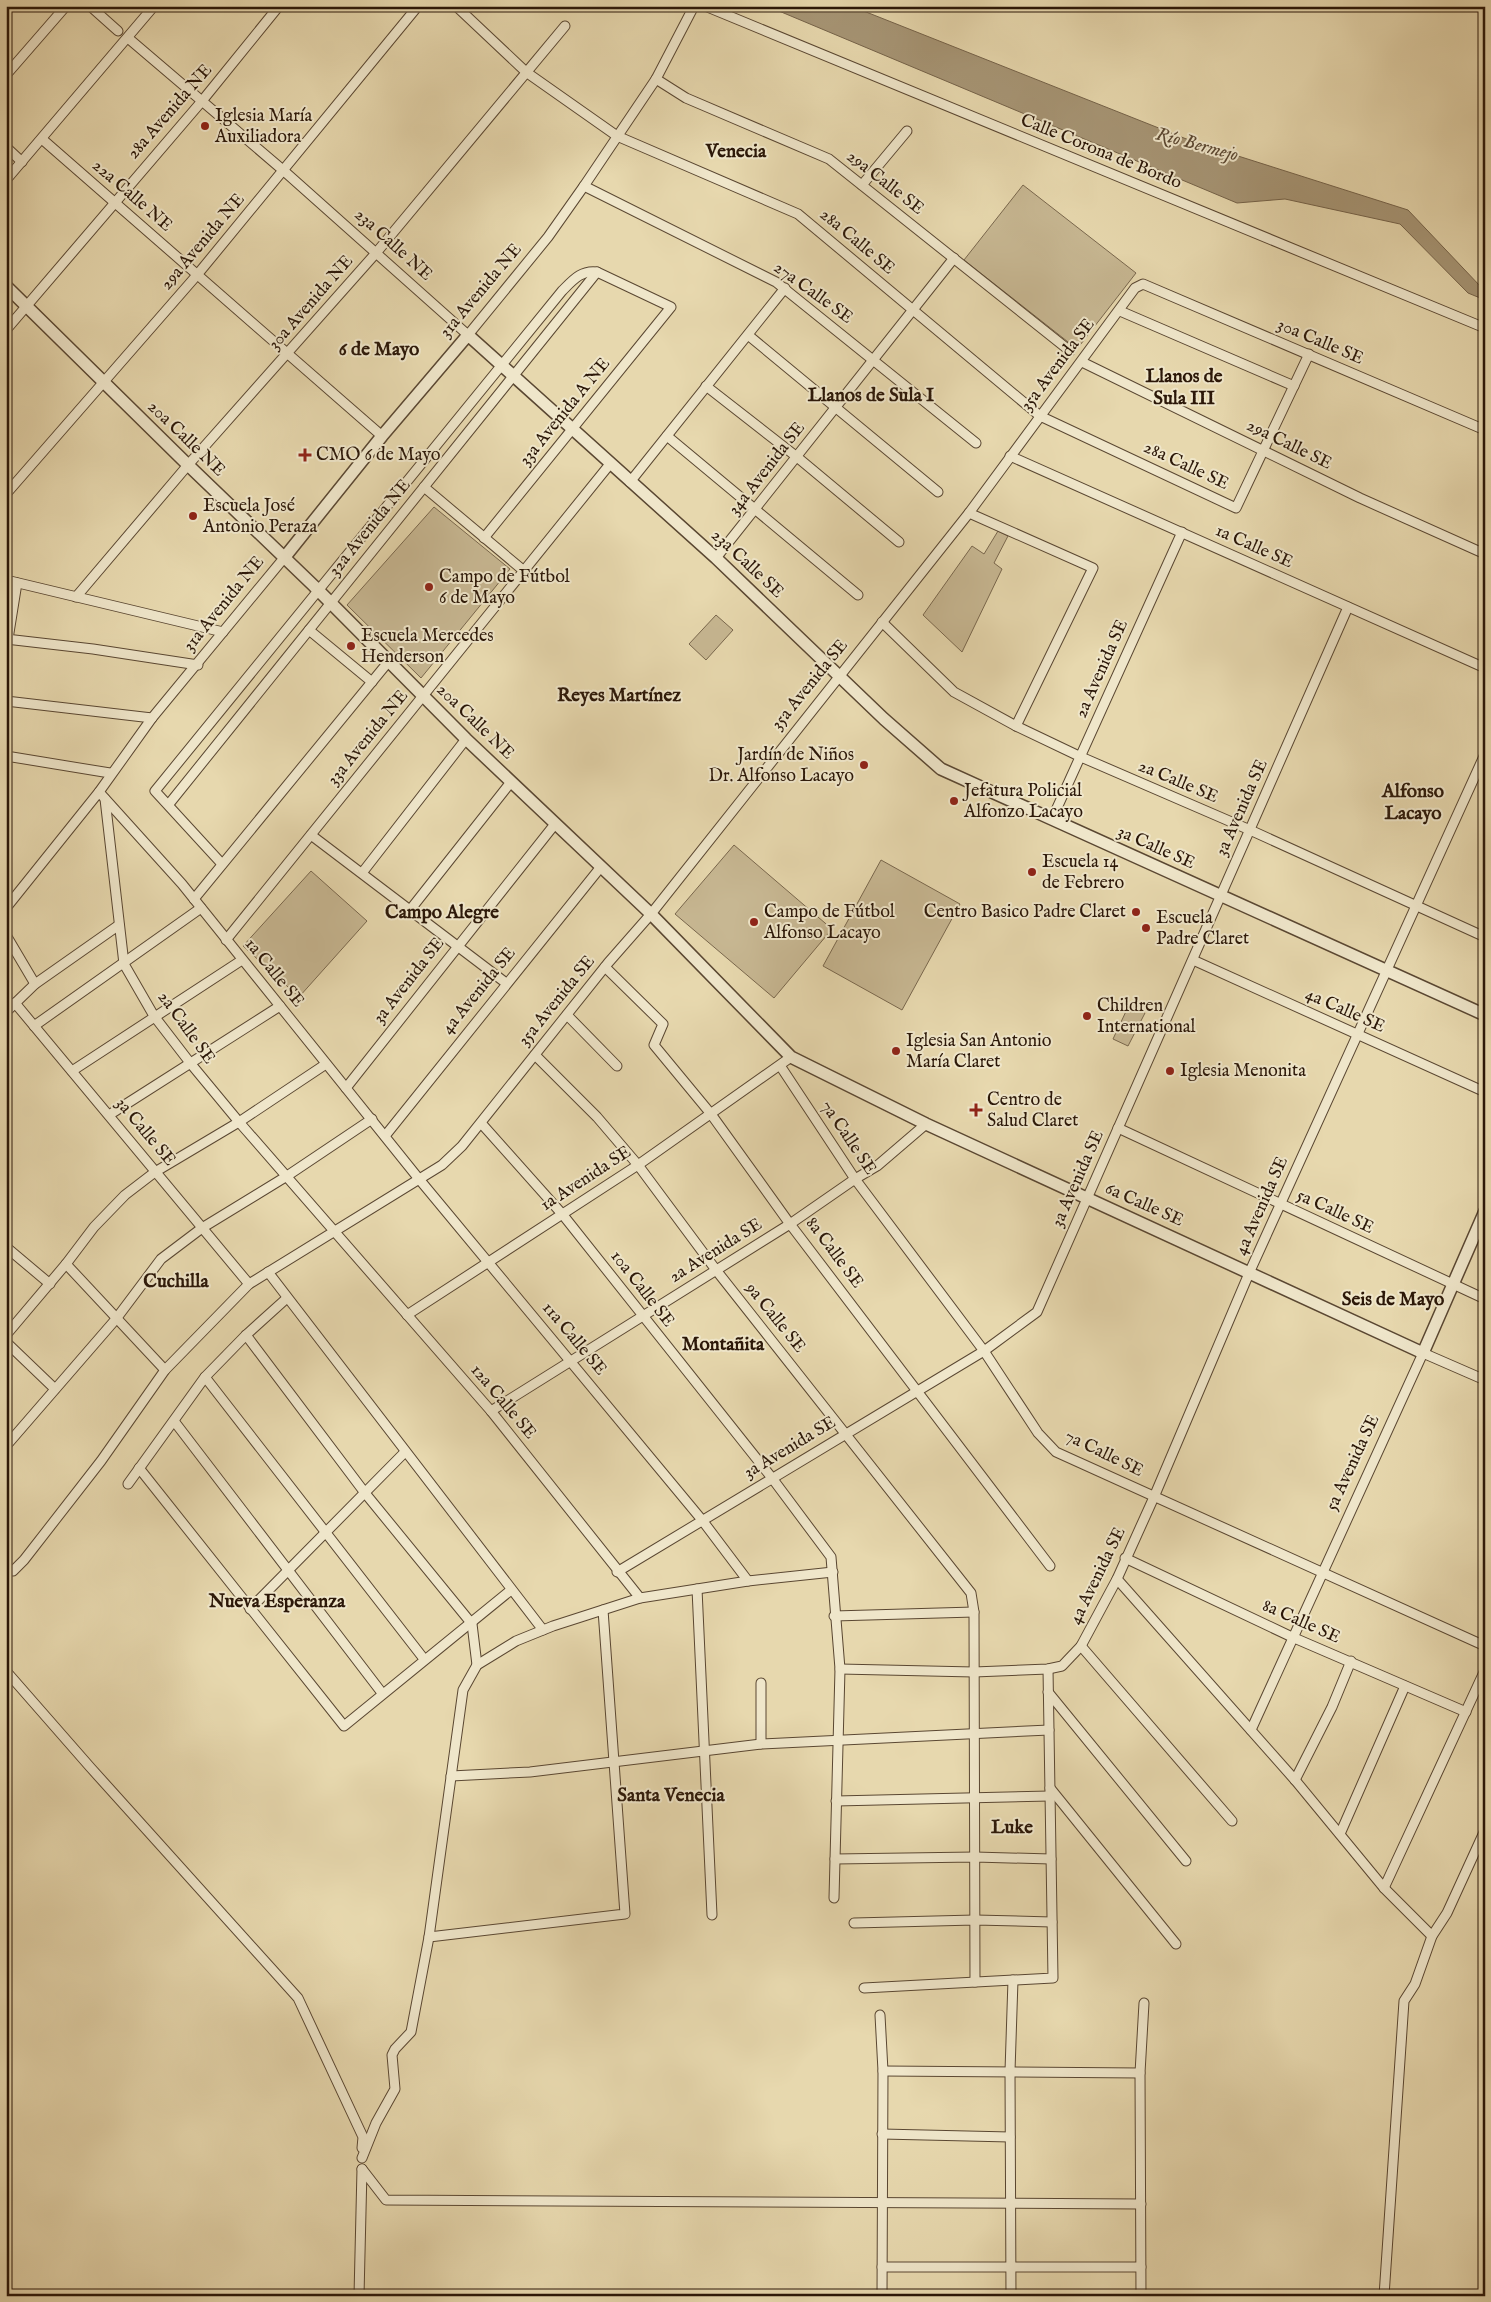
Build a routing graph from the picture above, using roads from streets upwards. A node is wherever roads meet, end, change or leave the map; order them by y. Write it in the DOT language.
graph roads {
  1 [pos="66,6"];
  2 [pos="90,6"];
  3 [pos="154,6"];
  4 [pos="280,6"];
  5 [pos="418,6"];
  6 [pos="456,6"];
  7 [pos="694,6"];
  8 [pos="705,6"];
  9 [pos="565,26"];
  10 [pos="118,31"];
  11 [pos="128,38"];
  12 [pos="526,72"];
  13 [pos="6,75"];
  14 [pos="656,79"];
  15 [pos="202,101"];
  16 [pos="906,131"];
  17 [pos="618,136"];
  18 [pos="42,139"];
  19 [pos="6,147"];
  20 [pos="22,162"];
  21 [pos="284,171"];
  22 [pos="6,180"];
  23 [pos="862,185"];
  24 [pos="584,186"];
  25 [pos="114,201"];
  26 [pos="376,253"];
  27 [pos="954,258"];
  28 [pos="597,272"];
  29 [pos="197,275"];
  30 [pos="1143,284"];
  31 [pos="6,286"];
  32 [pos="785,288"];
  33 [pos="26,306"];
  34 [pos="913,309"];
  35 [pos="1120,311"];
  36 [pos="1485,328"];
  37 [pos="6,330"];
  38 [pos="468,335"];
  39 [pos="748,335"];
  40 [pos="1070,351"];
  41 [pos="289,354"];
  42 [pos="1309,354"];
  43 [pos="874,360"];
  44 [pos="1082,362"];
  45 [pos="513,376"];
  46 [pos="102,382"];
  47 [pos="706,386"];
  48 [pos="1294,386"];
  49 [pos="836,407"];
  50 [pos="1040,416"];
  51 [pos="572,429"];
  52 [pos="1485,430"];
  53 [pos="382,436"];
  54 [pos="667,436"];
  55 [pos="976,443"];
  56 [pos="1263,451"];
  57 [pos="1010,456"];
  58 [pos="797,457"];
  59 [pos="610,464"];
  60 [pos="188,465"];
  61 [pos="630,482"];
  62 [pos="424,487"];
  63 [pos="938,492"];
  64 [pos="6,494"];
  65 [pos="755,510"];
  66 [pos="969,513"];
  67 [pos="1182,532"];
  68 [pos="484,538"];
  69 [pos="899,542"];
  70 [pos="1485,554"];
  71 [pos="284,558"];
  72 [pos="716,558"];
  73 [pos="524,571"];
  74 [pos="6,580"];
  75 [pos="17,583"];
  76 [pos="318,590"];
  77 [pos="858,595"];
  78 [pos="76,597"];
  79 [pos="331,603"];
  80 [pos="1348,607"];
  81 [pos="882,622"];
  82 [pos="309,630"];
  83 [pos="223,632"];
  84 [pos="7,639"];
  85 [pos="389,661"];
  86 [pos="198,665"];
  87 [pos="1485,668"];
  88 [pos="838,675"];
  89 [pos="372,682"];
  90 [pos="422,696"];
  91 [pos="6,701"];
  92 [pos="152,718"];
  93 [pos="1016,726"];
  94 [pos="466,739"];
  95 [pos="1485,754"];
  96 [pos="6,756"];
  97 [pos="1080,757"];
  98 [pos="110,773"];
  99 [pos="511,782"];
  100 [pos="99,792"];
  101 [pos="105,799"];
  102 [pos="169,804"];
  103 [pos="1052,819"];
  104 [pos="554,824"];
  105 [pos="1250,830"];
  106 [pos="311,835"];
  107 [pos="222,864"];
  108 [pos="600,868"];
  109 [pos="362,874"];
  110 [pos="1221,896"];
  111 [pos="194,899"];
  112 [pos="1416,905"];
  113 [pos="6,908"];
  114 [pos="201,908"];
  115 [pos="410,910"];
  116 [pos="651,914"];
  117 [pos="119,925"];
  118 [pos="6,935"];
  119 [pos="1485,937"];
  120 [pos="226,940"];
  121 [pos="457,946"];
  122 [pos="242,960"];
  123 [pos="1193,960"];
  124 [pos="124,964"];
  125 [pos="605,967"];
  126 [pos="1387,970"];
  127 [pos="506,983"];
  128 [pos="35,984"];
  129 [pos="15,1003"];
  130 [pos="280,1006"];
  131 [pos="6,1012"];
  132 [pos="567,1014"];
  133 [pos="1485,1015"];
  134 [pos="154,1016"];
  135 [pos="34,1026"];
  136 [pos="1358,1034"];
  137 [pos="535,1054"];
  138 [pos="791,1058"];
  139 [pos="191,1064"];
  140 [pos="326,1064"];
  141 [pos="616,1066"];
  142 [pos="781,1067"];
  143 [pos="72,1071"];
  144 [pos="346,1088"];
  145 [pos="1485,1092"];
  146 [pos="711,1114"];
  147 [pos="109,1116"];
  148 [pos="372,1119"];
  149 [pos="239,1122"];
  150 [pos="482,1122"];
  151 [pos="926,1124"];
  152 [pos="1118,1128"];
  153 [pos="385,1136"];
  154 [pos="638,1165"];
  155 [pos="155,1172"];
  156 [pos="287,1176"];
  157 [pos="855,1178"];
  158 [pos="419,1179"];
  159 [pos="1087,1198"];
  160 [pos="1280,1204"];
  161 [pos="1485,1211"];
  162 [pos="563,1214"];
  163 [pos="790,1224"];
  164 [pos="202,1228"];
  165 [pos="335,1233"];
  166 [pos="6,1247"];
  167 [pos="489,1262"];
  168 [pos="66,1264"];
  169 [pos="716,1270"];
  170 [pos="1250,1271"];
  171 [pos="268,1272"];
  172 [pos="50,1284"];
  173 [pos="248,1284"];
  174 [pos="1453,1284"];
  175 [pos="287,1298"];
  176 [pos="1485,1299"];
  177 [pos="407,1315"];
  178 [pos="643,1316"];
  179 [pos="116,1319"];
  180 [pos="6,1335"];
  181 [pos="246,1335"];
  182 [pos="6,1342"];
  183 [pos="984,1351"];
  184 [pos="1423,1353"];
  185 [pos="572,1361"];
  186 [pos="165,1370"];
  187 [pos="205,1377"];
  188 [pos="1485,1380"];
  189 [pos="55,1389"];
  190 [pos="918,1390"];
  191 [pos="491,1411"];
  192 [pos="174,1421"];
  193 [pos="846,1432"];
  194 [pos="6,1446"];
  195 [pos="405,1452"];
  196 [pos="140,1468"];
  197 [pos="772,1478"];
  198 [pos="128,1484"];
  199 [pos="365,1493"];
  200 [pos="1154,1497"];
  201 [pos="702,1520"];
  202 [pos="325,1533"];
  203 [pos="1125,1558"];
  204 [pos="1050,1566"];
  205 [pos="6,1570"];
  206 [pos="288,1570"];
  207 [pos="617,1572"];
  208 [pos="833,1572"];
  209 [pos="1322,1572"];
  210 [pos="1117,1578"];
  211 [pos="748,1581"];
  212 [pos="512,1590"];
  213 [pos="697,1590"];
  214 [pos="640,1598"];
  215 [pos="250,1609"];
  216 [pos="603,1610"];
  217 [pos="974,1612"];
  218 [pos="834,1616"];
  219 [pos="472,1624"];
  220 [pos="542,1630"];
  221 [pos="1292,1637"];
  222 [pos="1081,1646"];
  223 [pos="1485,1646"];
  224 [pos="424,1659"];
  225 [pos="1351,1661"];
  226 [pos="477,1665"];
  227 [pos="840,1669"];
  228 [pos="1048,1669"];
  229 [pos="1485,1670"];
  230 [pos="974,1672"];
  231 [pos="8,1673"];
  232 [pos="761,1683"];
  233 [pos="1405,1686"];
  234 [pos="1048,1692"];
  235 [pos="382,1693"];
  236 [pos="1466,1712"];
  237 [pos="1049,1730"];
  238 [pos="1251,1730"];
  239 [pos="974,1734"];
  240 [pos="838,1739"];
  241 [pos="762,1744"];
  242 [pos="703,1750"];
  243 [pos="614,1761"];
  244 [pos="451,1776"];
  245 [pos="1295,1780"];
  246 [pos="1050,1792"];
  247 [pos="974,1797"];
  248 [pos="836,1800"];
  249 [pos="1232,1821"];
  250 [pos="1485,1830"];
  251 [pos="1340,1834"];
  252 [pos="974,1857"];
  253 [pos="835,1858"];
  254 [pos="1051,1859"];
  255 [pos="1186,1861"];
  256 [pos="1384,1888"];
  257 [pos="834,1898"];
  258 [pos="712,1915"];
  259 [pos="975,1920"];
  260 [pos="1052,1922"];
  261 [pos="854,1923"];
  262 [pos="429,1936"];
  263 [pos="1432,1936"];
  264 [pos="1176,1944"];
  265 [pos="1013,1980"];
  266 [pos="975,1982"];
  267 [pos="864,1988"];
  268 [pos="1144,2003"];
  269 [pos="880,2015"];
  270 [pos="882,2071"];
  271 [pos="1010,2071"];
  272 [pos="1140,2073"];
  273 [pos="882,2134"];
  274 [pos="1010,2137"];
  275 [pos="362,2158"];
  276 [pos="362,2169"];
  277 [pos="882,2202"];
  278 [pos="1011,2203"];
  279 [pos="1141,2204"];
  280 [pos="882,2267"];
  281 [pos="1011,2267"];
  282 [pos="1141,2267"];
  283 [pos="359,2296"];
  284 [pos="882,2296"];
  285 [pos="1011,2296"];
  286 [pos="1141,2296"];
  287 [pos="1384,2296"];
  1 -- 13 [label="street"];
  2 -- 10 [label="street"];
  3 -- 11 [label="street"];
  4 -- 15 [label="street, 28a Avenida NE"];
  5 -- 21 [label="street, 29a Avenida NE"];
  6 -- 12 [label="street, 28a Calle SE"];
  7 -- 14 [label="street, 31a Avenida NE"];
  8 -- 36 [label="street, Calle Corona de Bordo"];
  9 -- 12 [label="street, 30a Avenida NE"];
  11 -- 15 [label="street, 23a Calle NE"];
  11 -- 18 [label="street"];
  12 -- 17 [label="street, 28a Calle SE"];
  12 -- 26 [label="street, 30a Avenida NE"];
  14 -- 17 [label="street, 31a Avenida NE"];
  14 -- 23 [label="street, 29a Calle SE"];
  15 -- 21 [label="street, 23a Calle NE"];
  15 -- 25 [label="street, 28a Avenida NE"];
  16 -- 23 [label="street"];
  17 -- 24 [label="street, 31a Avenida NE"];
  17 -- 34 [label="street, 28a Calle SE"];
  18 -- 20 [label="street"];
  18 -- 25 [label="street, 22a Calle NE"];
  19 -- 20 [label="street"];
  20 -- 22 [label="street"];
  21 -- 26 [label="street, 23a Calle NE"];
  21 -- 29 [label="street, 29a Avenida NE"];
  23 -- 27 [label="street, 29a Calle SE"];
  24 -- 32 [label="street, 27a Calle SE"];
  24 -- 38 [label="street, 31a Avenida NE"];
  25 -- 29 [label="street, 22a Calle NE"];
  25 -- 33 [label="street, 28a Avenida NE"];
  26 -- 38 [label="street, 23a Calle NE"];
  26 -- 41 [label="street, 30a Avenida NE"];
  27 -- 34 [label="street, 34a Avenida SE"];
  27 -- 40 [label="street, 29a Calle SE"];
  28 -- 45 [label="street, 32a Avenida NE"];
  28 -- 51 [label="street, 33a Avenida A NE"];
  28 -- 76 [label="street"];
  29 -- 41 [label="street, 22a Calle NE"];
  29 -- 46 [label="street, 29a Avenida NE"];
  30 -- 35 [label="street, 35a Avenida SE"];
  30 -- 42 [label="street, 30a Calle SE"];
  31 -- 33 [label="street, 20a Calle NE"];
  32 -- 39 [label="street"];
  32 -- 43 [label="street, 27a Calle SE"];
  33 -- 37 [label="street, 28a Avenida NE"];
  33 -- 46 [label="street, 20a Calle NE"];
  34 -- 43 [label="street, 34a Avenida SE"];
  34 -- 50 [label="street, 28a Calle SE"];
  35 -- 44 [label="street, 35a Avenida SE"];
  35 -- 48 [label="street"];
  38 -- 45 [label="street, 23a Calle NE"];
  38 -- 53 [label="street, 31a Avenida NE"];
  39 -- 47 [label="street"];
  39 -- 49 [label="street"];
  41 -- 53 [label="street, 22a Calle NE"];
  41 -- 60 [label="street, 30a Avenida NE"];
  42 -- 48 [label="street"];
  42 -- 52 [label="street, 30a Calle SE"];
  43 -- 49 [label="street, 34a Avenida SE"];
  43 -- 55 [label="street, 27a Calle SE"];
  44 -- 50 [label="street, 35a Avenida SE"];
  44 -- 56 [label="street, 29a Calle SE"];
  45 -- 51 [label="street, 23a Calle NE"];
  45 -- 62 [label="street, 32a Avenida NE"];
  46 -- 60 [label="street, 20a Calle NE"];
  46 -- 64 [label="street, 29a Avenida NE"];
  47 -- 54 [label="street"];
  47 -- 58 [label="street"];
  48 -- 56 [label="street"];
  49 -- 58 [label="street, 34a Avenida SE"];
  49 -- 63 [label="street"];
  50 -- 56 [label="street, 28a Calle SE"];
  50 -- 57 [label="street, 35a Avenida SE"];
  51 -- 59 [label="street, 23a Calle NE"];
  51 -- 68 [label="street, 33a Avenida A NE"];
  53 -- 71 [label="street, 31a Avenida NE"];
  54 -- 61 [label="street"];
  54 -- 65 [label="street"];
  56 -- 70 [label="street, 29a Calle SE"];
  57 -- 66 [label="street, 35a Avenida SE"];
  57 -- 67 [label="street, 1a Calle SE"];
  58 -- 65 [label="street, 34a Avenida SE"];
  58 -- 69 [label="street"];
  59 -- 61 [label="street, 23a Calle NE"];
  59 -- 73 [label="street, 33a Avenida NE"];
  60 -- 71 [label="street, 20a Calle NE"];
  60 -- 78 [label="street, 30a Avenida NE"];
  61 -- 72 [label="street, 23a Calle SE"];
  62 -- 68 [label="street"];
  62 -- 79 [label="street, 32a Avenida NE"];
  65 -- 72 [label="street, 34a Avenida SE"];
  65 -- 77 [label="street"];
  66 -- 81 [label="street, 35a Avenida SE"];
  66 -- 93 [label="street"];
  67 -- 80 [label="street, 1a Calle SE"];
  67 -- 97 [label="street, 2a Avenida SE"];
  68 -- 73 [label="street"];
  71 -- 76 [label="street, 20a Calle NE"];
  71 -- 83 [label="street, 31a Avenida NE"];
  72 -- 88 [label="street, 23a Calle SE"];
  73 -- 90 [label="street, 33a Avenida NE"];
  74 -- 75 [label="street"];
  75 -- 78 [label="street"];
  75 -- 84 [label="street"];
  76 -- 79 [label="street, 20a Calle NE"];
  76 -- 102 [label="street"];
  78 -- 83 [label="street"];
  79 -- 82 [label="street, 32a Avenida NE"];
  79 -- 85 [label="street, 20a Calle NE"];
  80 -- 87 [label="street, 1a Calle SE"];
  80 -- 105 [label="street, 3a Avenida SE"];
  81 -- 88 [label="street, 35a Avenida SE"];
  81 -- 93 [label="street, 2a Calle SE"];
  82 -- 89 [label="street"];
  82 -- 102 [label="street, 32a Avenida NE"];
  83 -- 86 [label="street, 31a Avenida NE"];
  84 -- 86 [label="street"];
  85 -- 89 [label="street"];
  85 -- 90 [label="street, 20a Calle NE"];
  86 -- 92 [label="street, 31a Avenida NE"];
  88 -- 103 [label="street, 3a Calle SE"];
  88 -- 116 [label="street, 35a Avenida SE"];
  89 -- 107 [label="street"];
  90 -- 94 [label="street, 20a Calle NE"];
  90 -- 106 [label="street, 33a Avenida NE"];
  91 -- 92 [label="street"];
  92 -- 98 [label="street, 31a Avenida NE"];
  93 -- 97 [label="street, 2a Calle SE"];
  94 -- 99 [label="street, 20a Calle NE"];
  94 -- 109 [label="street"];
  95 -- 112 [label="street, 4a Avenida SE"];
  96 -- 98 [label="street"];
  97 -- 103 [label="street, 2a Avenida SE"];
  97 -- 105 [label="street, 2a Calle SE"];
  98 -- 100 [label="street, 31a Avenida NE"];
  99 -- 104 [label="street, 20a Calle NE"];
  99 -- 115 [label="street"];
  100 -- 101 [label="street, 1a Calle SE"];
  100 -- 113 [label="street, 31a Avenida NE"];
  101 -- 111 [label="street, 1a Calle SE"];
  101 -- 117 [label="street, 2a Calle SE"];
  102 -- 107 [label="street"];
  103 -- 110 [label="street, 3a Calle SE"];
  104 -- 108 [label="street, 20a Calle NE"];
  104 -- 121 [label="street, 3a Avenida SE"];
  105 -- 110 [label="street, 3a Avenida SE"];
  105 -- 112 [label="street, 2a Calle SE"];
  106 -- 109 [label="street"];
  106 -- 120 [label="street, 33a Avenida NE"];
  107 -- 111 [label="street"];
  108 -- 116 [label="street, 20a Calle NE"];
  108 -- 127 [label="street, 4a Avenida SE"];
  109 -- 115 [label="street"];
  110 -- 123 [label="street, 3a Avenida SE"];
  110 -- 126 [label="street, 3a Calle SE"];
  111 -- 114 [label="street, 1a Calle SE"];
  112 -- 119 [label="street, 2a Calle SE"];
  112 -- 126 [label="street, 4a Avenida SE"];
  114 -- 120 [label="street, 1a Calle SE"];
  114 -- 124 [label="street"];
  115 -- 121 [label="street"];
  116 -- 125 [label="street, 35a Avenida SE"];
  116 -- 138 [label="street, 20a Calle NE"];
  117 -- 124 [label="street, 2a Calle SE"];
  117 -- 128 [label="street"];
  118 -- 128 [label="street"];
  120 -- 122 [label="street, 1a Calle SE"];
  121 -- 127 [label="street"];
  121 -- 144 [label="street, 3a Avenida SE"];
  122 -- 130 [label="street, 1a Calle SE"];
  122 -- 134 [label="street"];
  123 -- 136 [label="street, 4a Calle SE"];
  123 -- 152 [label="street, 3a Avenida SE"];
  124 -- 134 [label="street, 2a Calle SE"];
  124 -- 135 [label="street"];
  125 -- 132 [label="street, 35a Avenida SE"];
  125 -- 146 [label="street, 8a Calle SE"];
  126 -- 133 [label="street, 3a Calle SE"];
  126 -- 136 [label="street, 4a Avenida SE"];
  127 -- 153 [label="street, 4a Avenida SE"];
  128 -- 129 [label="street"];
  129 -- 131 [label="street"];
  129 -- 135 [label="street, 3a Calle SE"];
  130 -- 139 [label="street"];
  130 -- 140 [label="street, 1a Calle SE"];
  132 -- 137 [label="street, 35a Avenida SE"];
  132 -- 141 [label="street"];
  134 -- 139 [label="street, 2a Calle SE"];
  134 -- 143 [label="street"];
  135 -- 143 [label="street, 3a Calle SE"];
  136 -- 145 [label="street, 4a Calle SE"];
  136 -- 160 [label="street, 4a Avenida SE"];
  137 -- 150 [label="street, 35a Avenida SE"];
  137 -- 154 [label="street, 9a Calle SE"];
  138 -- 142 [label="street, 1a Avenida SE"];
  138 -- 151 [label="street, 6a Calle SE"];
  139 -- 147 [label="street"];
  139 -- 149 [label="street, 2a Calle SE"];
  140 -- 144 [label="street, 1a Calle SE"];
  140 -- 149 [label="street"];
  142 -- 146 [label="street, 1a Avenida SE"];
  142 -- 157 [label="street, 7a Calle SE"];
  143 -- 147 [label="street, 3a Calle SE"];
  144 -- 148 [label="street, 1a Calle SE"];
  146 -- 154 [label="street, 1a Avenida SE"];
  146 -- 163 [label="street, 8a Calle SE"];
  147 -- 155 [label="street, 3a Calle SE"];
  148 -- 153 [label="street, 1a Calle SE"];
  148 -- 156 [label="street"];
  149 -- 155 [label="street"];
  149 -- 156 [label="street, 2a Calle SE"];
  150 -- 158 [label="street, 35a Avenida SE"];
  150 -- 162 [label="street, 10a Calle SE"];
  151 -- 157 [label="street, 2a Avenida SE"];
  151 -- 159 [label="street, 6a Calle SE"];
  152 -- 159 [label="street, 3a Avenida SE"];
  152 -- 160 [label="street, 5a Calle SE"];
  153 -- 158 [label="street, 1a Calle SE"];
  154 -- 162 [label="street, 1a Avenida SE"];
  154 -- 169 [label="street, 9a Calle SE"];
  155 -- 164 [label="street, 3a Calle SE"];
  155 -- 168 [label="street"];
  156 -- 164 [label="street"];
  156 -- 165 [label="street, 2a Calle SE"];
  157 -- 163 [label="street, 2a Avenida SE"];
  157 -- 183 [label="street, 7a Calle SE"];
  158 -- 165 [label="street, 35a Avenida SE"];
  158 -- 167 [label="street, 11a Calle SE"];
  159 -- 170 [label="street, 6a Calle SE"];
  159 -- 183 [label="street, 3a Avenida SE"];
  160 -- 170 [label="street, 4a Avenida SE"];
  160 -- 174 [label="street, 5a Calle SE"];
  161 -- 174 [label="street, 5a Avenida SE"];
  162 -- 167 [label="street, 1a Avenida SE"];
  162 -- 178 [label="street, 10a Calle SE"];
  163 -- 169 [label="street, 2a Avenida SE"];
  163 -- 190 [label="street, 8a Calle SE"];
  164 -- 173 [label="street, 3a Calle SE"];
  164 -- 179 [label="street"];
  165 -- 171 [label="street, 35a Avenida SE"];
  165 -- 177 [label="street, 12a Calle SE"];
  166 -- 172 [label="street"];
  167 -- 177 [label="street, 1a Avenida SE"];
  167 -- 185 [label="street, 11a Calle SE"];
  168 -- 172 [label="street"];
  168 -- 179 [label="street"];
  169 -- 178 [label="street, 2a Avenida SE"];
  169 -- 193 [label="street, 9a Calle SE"];
  170 -- 184 [label="street, 6a Calle SE"];
  170 -- 200 [label="street, 4a Avenida SE"];
  171 -- 173 [label="street, 35a Avenida SE"];
  171 -- 175 [label="street"];
  172 -- 180 [label="street"];
  173 -- 186 [label="street, 35a Avenida SE"];
  174 -- 176 [label="street, 5a Calle SE"];
  174 -- 184 [label="street, 5a Avenida SE"];
  175 -- 181 [label="street"];
  175 -- 195 [label="street"];
  177 -- 191 [label="street, 12a Calle SE"];
  178 -- 185 [label="street, 2a Avenida SE"];
  178 -- 197 [label="street, 10a Calle SE"];
  179 -- 186 [label="street"];
  179 -- 189 [label="street"];
  181 -- 187 [label="street"];
  181 -- 199 [label="street"];
  182 -- 189 [label="street"];
  183 -- 190 [label="street, 3a Avenida SE"];
  183 -- 200 [label="street, 7a Calle SE"];
  184 -- 188 [label="street, 6a Calle SE"];
  184 -- 209 [label="street, 5a Avenida SE"];
  185 -- 191 [label="street, 2a Avenida SE"];
  185 -- 201 [label="street, 11a Calle SE"];
  186 -- 205 [label="street, 35a Avenida SE"];
  187 -- 192 [label="street"];
  187 -- 202 [label="street"];
  189 -- 194 [label="street"];
  190 -- 193 [label="street, 3a Avenida SE"];
  190 -- 204 [label="street, 8a Calle SE"];
  191 -- 207 [label="street, 12a Calle SE"];
  192 -- 196 [label="street"];
  192 -- 206 [label="street"];
  193 -- 197 [label="street, 3a Avenida SE"];
  193 -- 217 [label="street, 9a Calle SE"];
  195 -- 199 [label="street"];
  195 -- 212 [label="street"];
  196 -- 198 [label="street"];
  196 -- 215 [label="street"];
  197 -- 201 [label="street, 3a Avenida SE"];
  197 -- 208 [label="street, 10a Calle SE"];
  199 -- 202 [label="street"];
  199 -- 219 [label="street"];
  200 -- 203 [label="street, 4a Avenida SE"];
  200 -- 209 [label="street, 7a Calle SE"];
  201 -- 207 [label="street, 3a Avenida SE"];
  201 -- 211 [label="street, 11a Calle SE"];
  202 -- 206 [label="street"];
  202 -- 224 [label="street"];
  203 -- 210 [label="street, 4a Avenida SE"];
  203 -- 221 [label="street, 8a Calle SE"];
  206 -- 215 [label="street"];
  206 -- 235 [label="street"];
  207 -- 214 [label="street, 12a Calle SE"];
  208 -- 211 [label="street"];
  208 -- 218 [label="street, 10a Calle SE"];
  209 -- 221 [label="street, 5a Avenida SE"];
  209 -- 223 [label="street, 7a Calle SE"];
  210 -- 222 [label="street, 4a Avenida SE"];
  210 -- 238 [label="street"];
  211 -- 213 [label="street"];
  212 -- 219 [label="street"];
  212 -- 220 [label="street"];
  213 -- 214 [label="street"];
  213 -- 242 [label="street"];
  214 -- 216 [label="street"];
  215 -- 235 [label="street"];
  216 -- 220 [label="street"];
  216 -- 243 [label="street"];
  217 -- 218 [label="street"];
  217 -- 230 [label="street, 9a Calle SE"];
  218 -- 227 [label="street, 10a Calle SE"];
  219 -- 224 [label="street"];
  219 -- 226 [label="street"];
  220 -- 226 [label="street"];
  221 -- 225 [label="street, 8a Calle SE"];
  221 -- 238 [label="street, 5a Avenida SE"];
  222 -- 228 [label="street, 4a Avenida SE"];
  222 -- 249 [label="street"];
  224 -- 235 [label="street"];
  225 -- 233 [label="street, 8a Calle SE"];
  225 -- 245 [label="street"];
  226 -- 244 [label="street"];
  227 -- 230 [label="street"];
  227 -- 240 [label="street, 10a Calle SE"];
  228 -- 230 [label="street"];
  228 -- 234 [label="street"];
  229 -- 236 [label="street"];
  230 -- 239 [label="street, 9a Calle SE"];
  231 -- 275 [label="street"];
  232 -- 241 [label="street"];
  233 -- 236 [label="street, 8a Calle SE"];
  233 -- 251 [label="street"];
  234 -- 237 [label="street"];
  234 -- 255 [label="street"];
  236 -- 256 [label="street"];
  237 -- 239 [label="street"];
  237 -- 246 [label="street"];
  238 -- 245 [label="street"];
  239 -- 240 [label="street"];
  239 -- 247 [label="street, 9a Calle SE"];
  240 -- 241 [label="street"];
  240 -- 248 [label="street, 10a Calle SE"];
  241 -- 242 [label="street"];
  242 -- 243 [label="street"];
  242 -- 258 [label="street"];
  243 -- 244 [label="street"];
  243 -- 262 [label="street"];
  244 -- 262 [label="street"];
  245 -- 251 [label="street"];
  246 -- 247 [label="street"];
  246 -- 254 [label="street"];
  246 -- 264 [label="street"];
  247 -- 248 [label="street"];
  247 -- 252 [label="street, 9a Calle SE"];
  248 -- 253 [label="street, 10a Calle SE"];
  250 -- 263 [label="street"];
  251 -- 256 [label="street"];
  252 -- 253 [label="street"];
  252 -- 254 [label="street"];
  252 -- 259 [label="street, 9a Calle SE"];
  253 -- 257 [label="street, 10a Calle SE"];
  254 -- 260 [label="street"];
  256 -- 263 [label="street"];
  259 -- 260 [label="street"];
  259 -- 261 [label="street"];
  259 -- 266 [label="street, 9a Calle SE"];
  260 -- 265 [label="street"];
  262 -- 275 [label="street"];
  263 -- 287 [label="street"];
  265 -- 266 [label="street"];
  265 -- 271 [label="street"];
  266 -- 267 [label="street"];
  268 -- 272 [label="street"];
  269 -- 270 [label="street"];
  270 -- 271 [label="street"];
  270 -- 273 [label="street"];
  271 -- 272 [label="street"];
  271 -- 274 [label="street"];
  272 -- 279 [label="street"];
  273 -- 274 [label="street"];
  273 -- 277 [label="street"];
  274 -- 278 [label="street"];
  275 -- 276 [label="street"];
  276 -- 277 [label="street"];
  276 -- 283 [label="street"];
  277 -- 278 [label="street"];
  277 -- 280 [label="street"];
  278 -- 279 [label="street"];
  278 -- 281 [label="street"];
  279 -- 282 [label="street"];
  280 -- 281 [label="street"];
  280 -- 284 [label="street"];
  281 -- 282 [label="street"];
  281 -- 285 [label="street"];
  282 -- 286 [label="street"];
}
